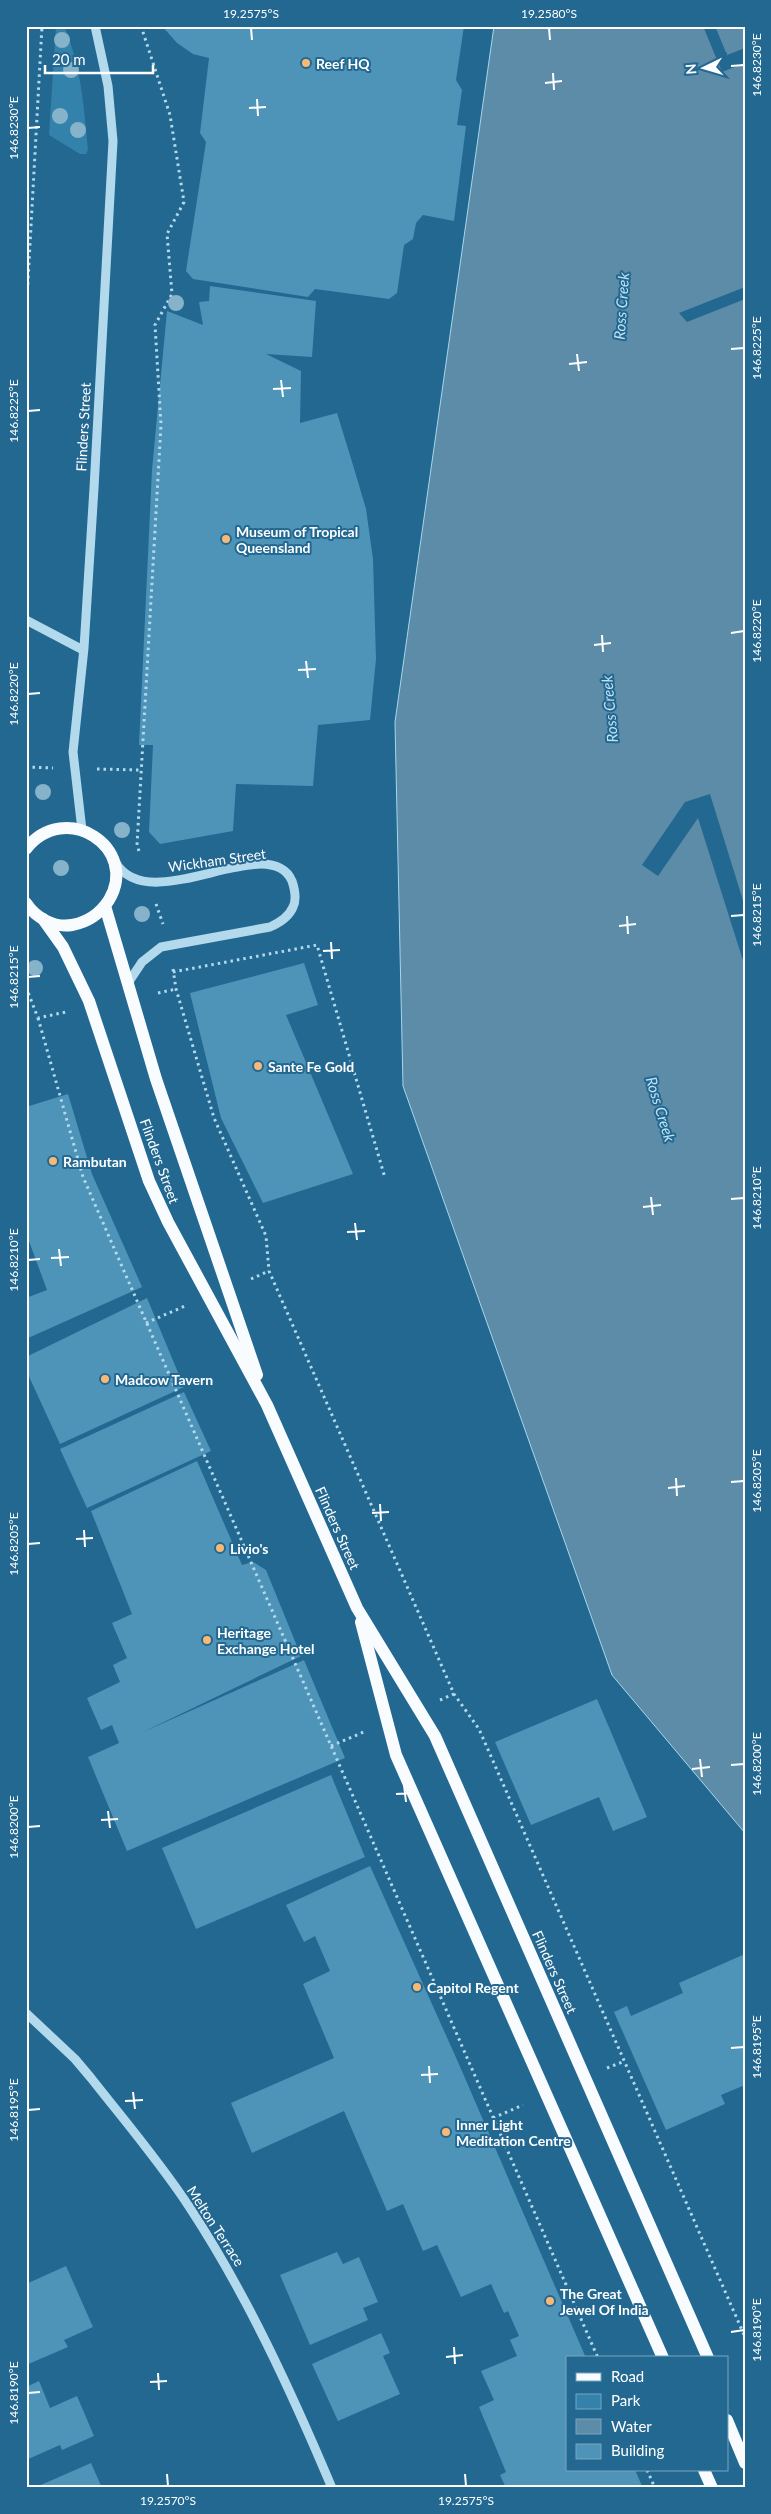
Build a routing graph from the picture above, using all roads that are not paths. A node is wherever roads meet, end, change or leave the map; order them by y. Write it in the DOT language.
graph roads {
  1 [pos="95,27"];
  2 [pos="26,620"];
  3 [pos="83,650"];
  4 [pos="82,830"];
  5 [pos="26,849"];
  6 [pos="112,857"];
  7 [pos="26,903"];
  8 [pos="105,906"];
  9 [pos="36,916"];
  10 [pos="128,983"];
  11 [pos="267,1405"];
  12 [pos="357,1608"];
  13 [pos="26,2013"];
  14 [pos="662,2356"];
  15 [pos="707,2356"];
  16 [pos="728,2422"];
  17 [pos="745,2463"];
  18 [pos="705,2472"];
  19 [pos="332,2488"];
  20 [pos="712,2488"];
  1 -- 3 [label="street, Flinders Street"];
  2 -- 3 [label="street"];
  3 -- 4 [label="street, Flinders Street"];
  4 -- 5 [label="main road"];
  4 -- 6 [label="main road"];
  6 -- 8 [label="main road"];
  6 -- 10 [label="street, Wickham Street"];
  7 -- 9 [label="main road, Flinders Street"];
  8 -- 9 [label="main road"];
  8 -- 10 [label="main road, Flinders Street"];
  9 -- 11 [label="main road, Flinders Street"];
  10 -- 11 [label="main road, Flinders Street"];
  11 -- 12 [label="main road, Flinders Street"];
  12 -- 14 [label="main road, Flinders Street"];
  12 -- 15 [label="main road, Flinders Street"];
  13 -- 19 [label="street, Melton Terrace"];
  16 -- 17 [label="main road"];
  18 -- 20 [label="main road"];
}
